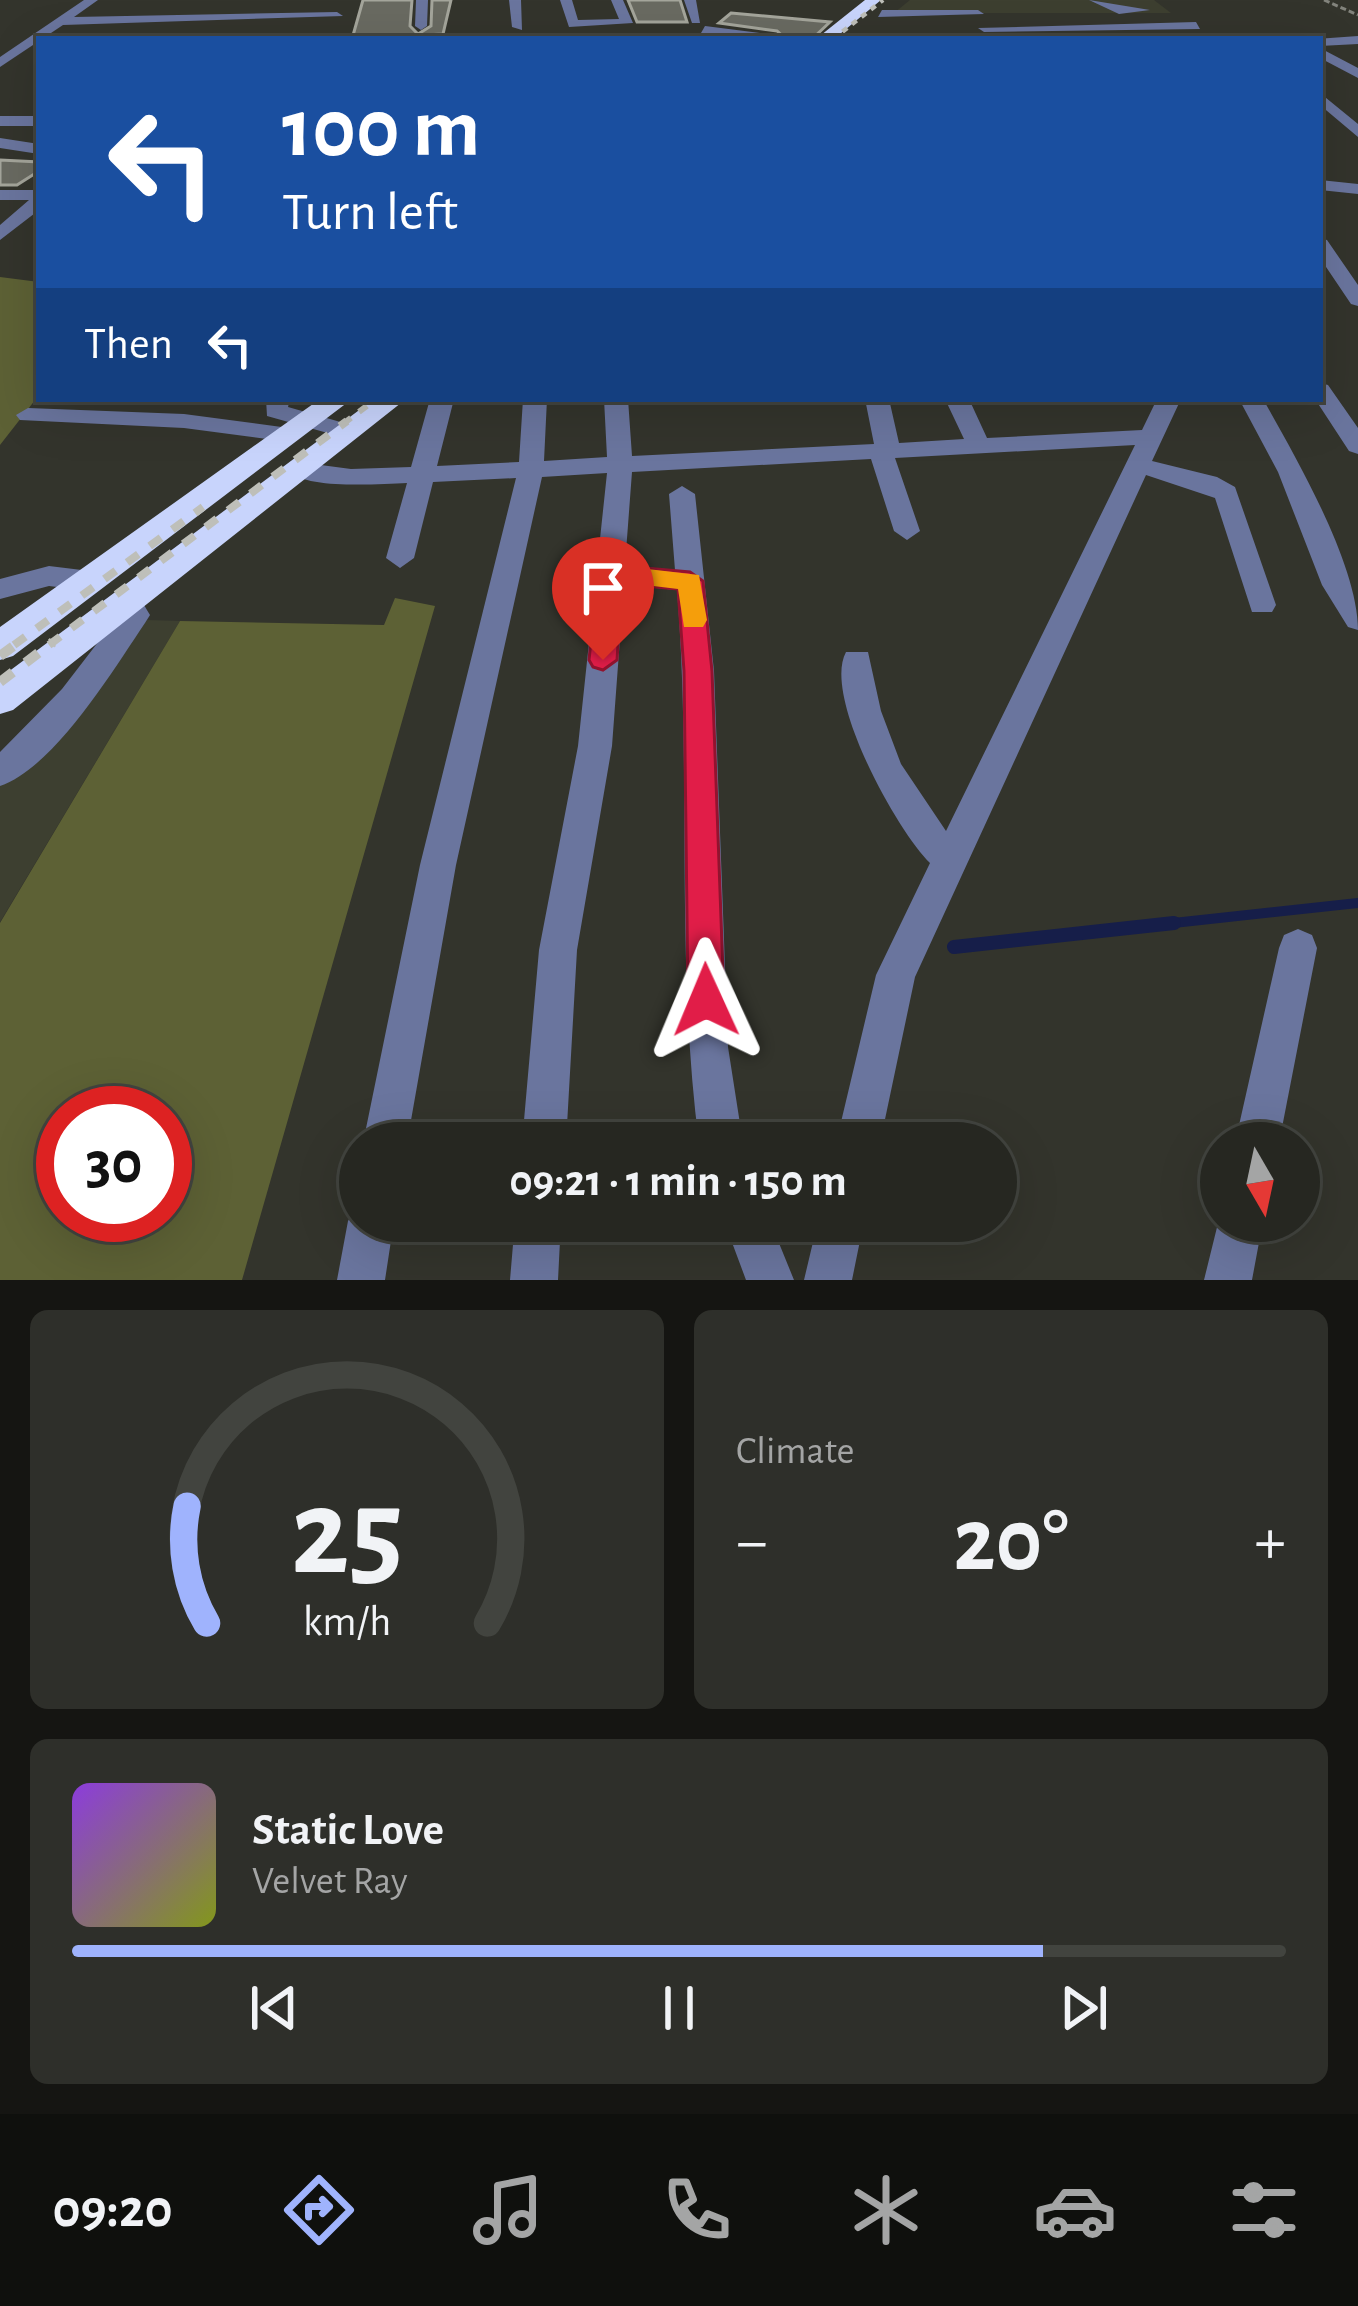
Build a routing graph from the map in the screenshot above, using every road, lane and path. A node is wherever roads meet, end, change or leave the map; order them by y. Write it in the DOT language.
graph roads {
  1 [pos="92,0"];
  2 [pos="344,0"];
  3 [pos="422,0"];
  4 [pos="515,0"];
  5 [pos="566,0"];
  6 [pos="617,0"];
  7 [pos="690,0"];
  8 [pos="899,0"];
  9 [pos="1095,0"];
  10 [pos="1324,0"];
  11 [pos="878,7"];
  12 [pos="1358,15"];
  13 [pos="264,17"];
  14 [pos="149,20"];
  15 [pos="60,21"];
  16 [pos="421,26"];
  17 [pos="1196,26"];
  18 [pos="518,28"];
  19 [pos="39,36"];
  20 [pos="125,36"];
  21 [pos="252,36"];
  22 [pos="760,36"];
  23 [pos="829,36"];
  24 [pos="854,36"];
  25 [pos="1208,36"];
  26 [pos="36,38"];
  27 [pos="1358,40"];
  28 [pos="1323,42"];
  29 [pos="1323,54"];
  30 [pos="0,63"];
  31 [pos="1358,74"];
  32 [pos="1323,100"];
  33 [pos="0,121"];
  34 [pos="36,122"];
  35 [pos="1358,132"];
  36 [pos="0,143"];
  37 [pos="36,149"];
  38 [pos="1323,185"];
  39 [pos="1358,189"];
  40 [pos="0,195"];
  41 [pos="36,198"];
  42 [pos="36,201"];
  43 [pos="0,234"];
  44 [pos="1323,248"];
  45 [pos="1323,293"];
  46 [pos="1356,297"];
  47 [pos="1323,394"];
  48 [pos="277,402"];
  49 [pos="388,402"];
  50 [pos="441,402"];
  51 [pos="535,402"];
  52 [pos="616,402"];
  53 [pos="877,402"];
  54 [pos="958,402"];
  55 [pos="1168,402"];
  56 [pos="1253,402"];
  57 [pos="28,415"];
  58 [pos="313,417"];
  59 [pos="350,432"];
  60 [pos="978,444"];
  61 [pos="1358,446"];
  62 [pos="884,450"];
  63 [pos="1147,451"];
  64 [pos="620,466"];
  65 [pos="298,470"];
  66 [pos="531,470"];
  67 [pos="420,475"];
  68 [pos="682,494"];
  69 [pos="907,530"];
  70 [pos="400,558"];
  71 [pos="610,574"];
  72 [pos="90,581"];
  73 [pos="690,581"];
  74 [pos="0,589"];
  75 [pos="125,602"];
  76 [pos="1262,605"];
  77 [pos="1358,619"];
  78 [pos="0,646"];
  79 [pos="857,660"];
  80 [pos="0,699"];
  81 [pos="0,772"];
  82 [pos="950,859"];
  83 [pos="1298,948"];
  84 [pos="390,1122"];
  85 [pos="546,1122"];
  86 [pos="718,1122"];
  87 [pos="863,1122"];
  88 [pos="1261,1122"];
  89 [pos="367,1242"];
  90 [pos="537,1242"];
  91 [pos="755,1242"];
  92 [pos="836,1242"];
  93 [pos="1236,1242"];
  94 [pos="361,1280"];
  95 [pos="534,1280"];
  96 [pos="770,1280"];
  97 [pos="828,1280"];
  98 [pos="1228,1280"];
  1 -- 15 [label="street"];
  2 -- 13 [label="street"];
  3 -- 16 [label="street"];
  4 -- 18 [label="street"];
  5 -- 6 [label="street"];
  7 -- 22 [label="street"];
  8 -- 11 [label="highway"];
  9 -- 17 [label="street"];
  10 -- 12 [label="path"];
  11 -- 17 [label="street"];
  11 -- 23 [label="highway"];
  11 -- 24 [label="highway"];
  13 -- 14 [label="street"];
  13 -- 21 [label="street"];
  14 -- 15 [label="street"];
  14 -- 20 [label="street"];
  15 -- 19 [label="street"];
  17 -- 25 [label="street"];
  26 -- 30 [label="street"];
  27 -- 28 [label="street"];
  29 -- 31 [label="street"];
  32 -- 35 [label="street"];
  33 -- 34 [label="street"];
  36 -- 37 [label="street"];
  38 -- 39 [label="street"];
  40 -- 41 [label="street"];
  42 -- 43 [label="street"];
  44 -- 46 [label="street"];
  45 -- 46 [label="street"];
  47 -- 61 [label="street"];
  48 -- 58 [label="street"];
  49 -- 59 [label="highway"];
  50 -- 67 [label="street"];
  51 -- 66 [label="street"];
  52 -- 64 [label="street"];
  53 -- 62 [label="street"];
  54 -- 60 [label="street"];
  55 -- 63 [label="street"];
  56 -- 77 [label="street"];
  57 -- 58 [label="street"];
  58 -- 59 [label="street"];
  58 -- 72 [label="highway"];
  59 -- 65 [label="highway"];
  60 -- 62 [label="street"];
  60 -- 63 [label="street"];
  62 -- 64 [label="street"];
  62 -- 69 [label="street"];
  63 -- 76 [label="street"];
  63 -- 82 [label="street"];
  64 -- 66 [label="street"];
  64 -- 71 [label="street"];
  65 -- 67 [label="street"];
  65 -- 75 [label="highway"];
  66 -- 67 [label="street"];
  66 -- 84 [label="street"];
  67 -- 70 [label="street"];
  68 -- 73 [label="street"];
  71 -- 73 [label="street"];
  71 -- 85 [label="street"];
  72 -- 74 [label="street"];
  72 -- 78 [label="highway"];
  73 -- 86 [label="street"];
  75 -- 80 [label="highway"];
  75 -- 81 [label="street"];
  79 -- 82 [label="street"];
  82 -- 87 [label="street"];
  83 -- 88 [label="street"];
  89 -- 94 [label="street"];
  90 -- 95 [label="street"];
  91 -- 96 [label="street"];
  92 -- 97 [label="street"];
  93 -- 98 [label="street"];
}
